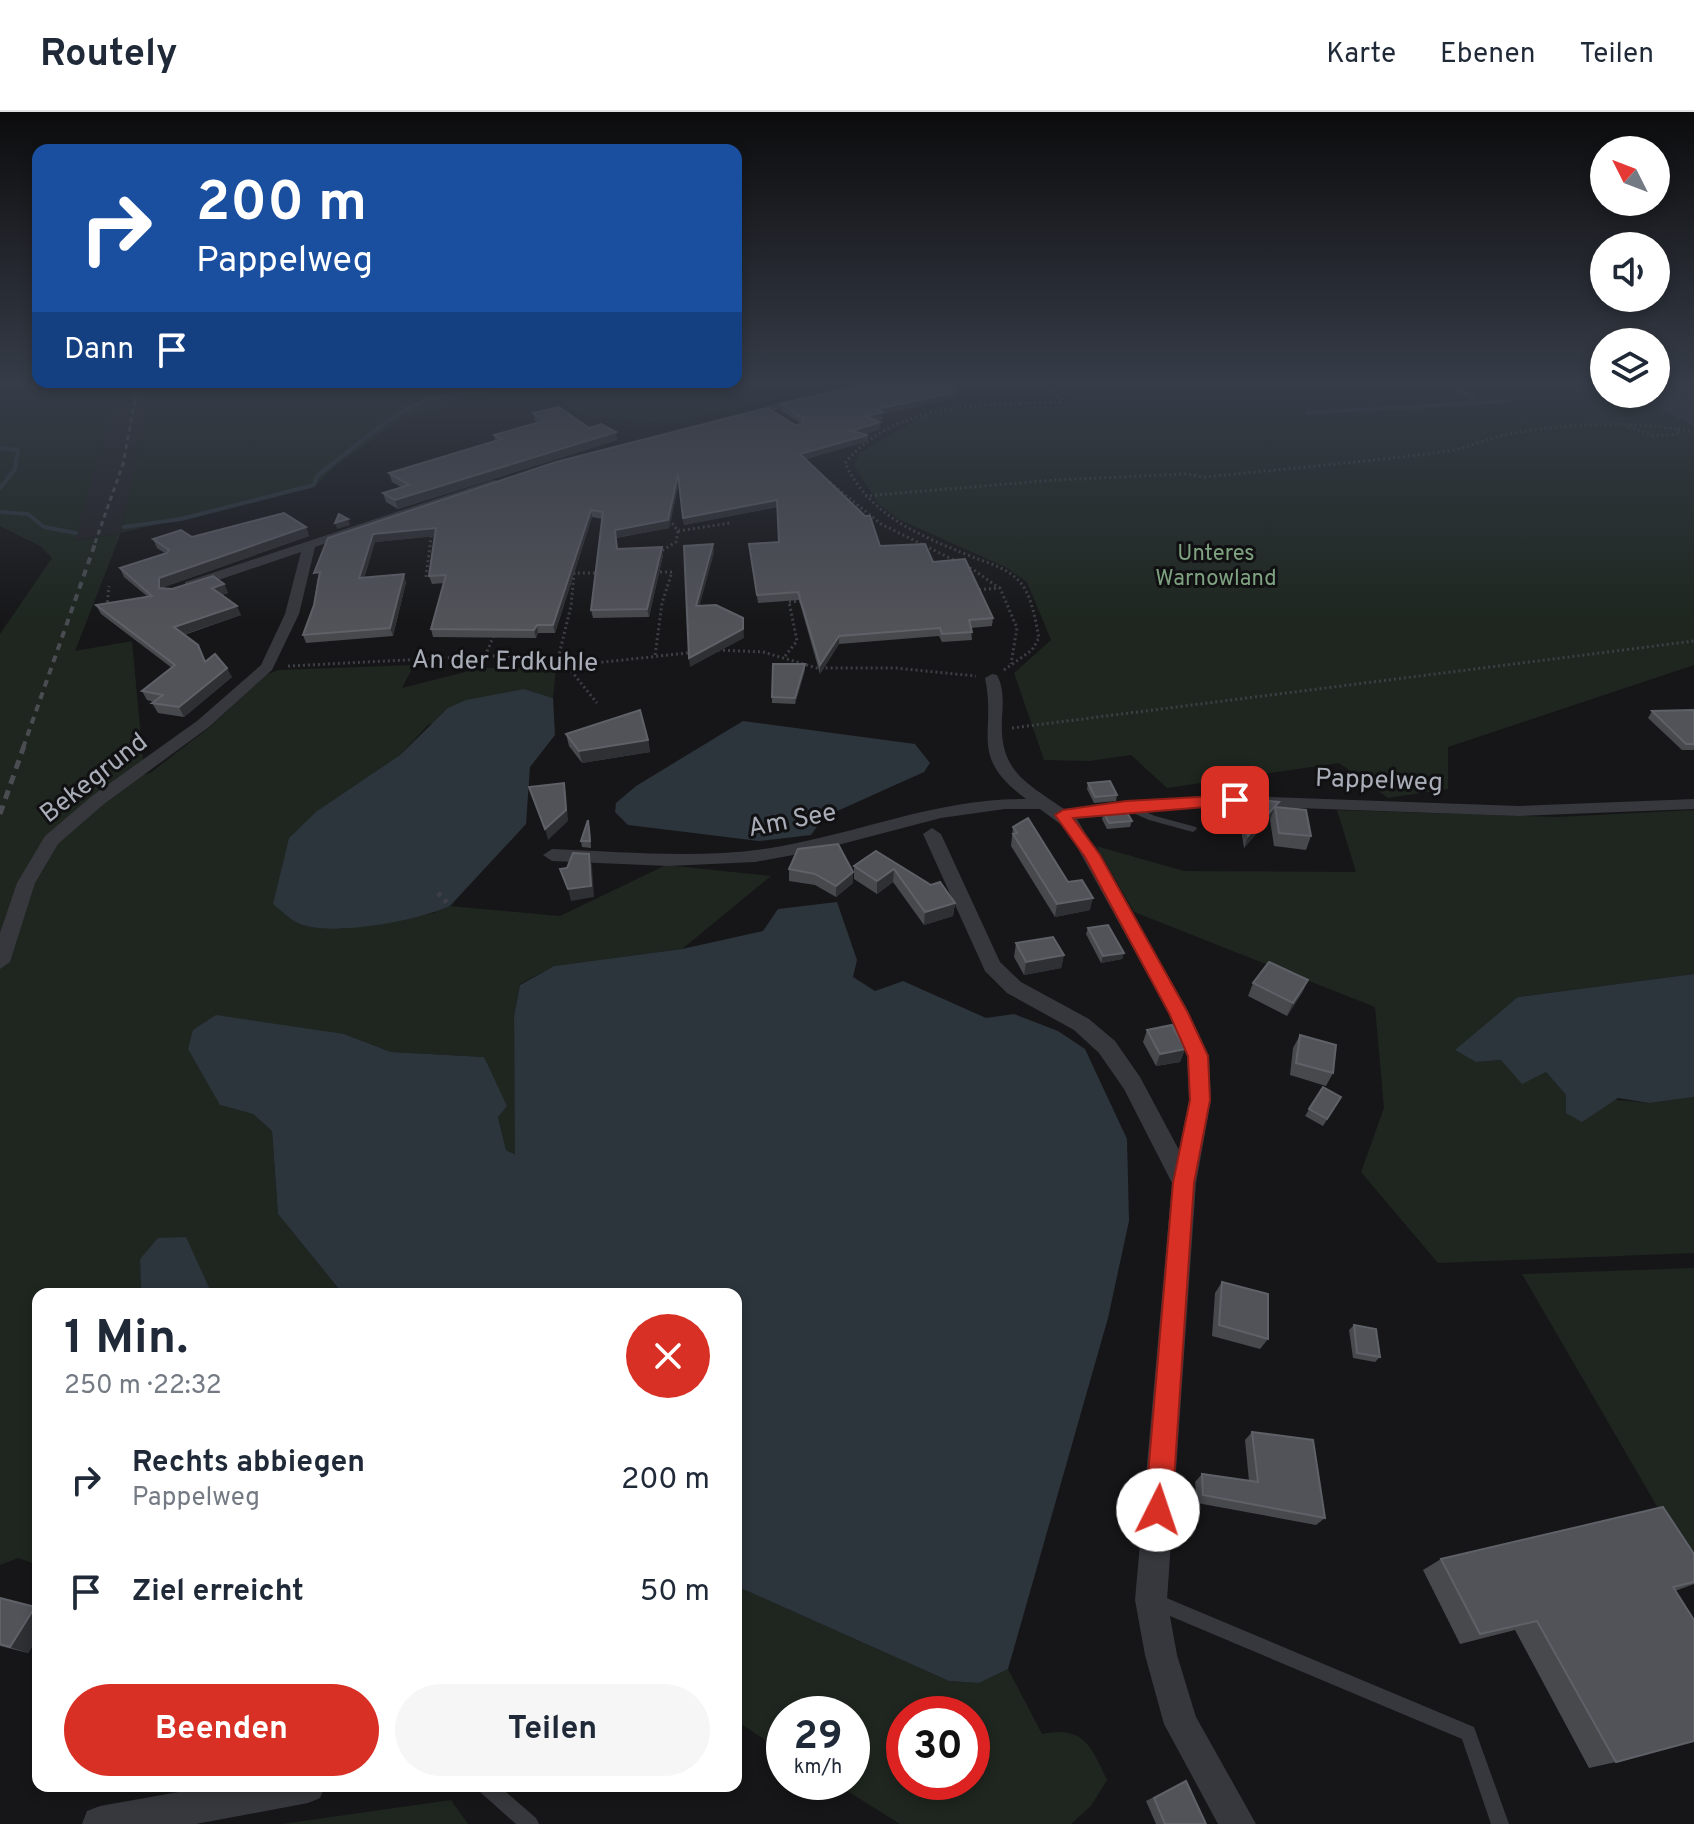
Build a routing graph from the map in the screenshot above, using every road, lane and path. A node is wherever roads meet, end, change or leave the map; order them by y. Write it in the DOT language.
graph roads {
  1 [pos="846,464"];
  2 [pos="1329,464"];
  3 [pos="815,470"];
  4 [pos="515,476"];
  5 [pos="864,496"];
  6 [pos="849,498"];
  7 [pos="836,499"];
  8 [pos="429,504"];
  9 [pos="665,514"];
  10 [pos="730,523"];
  11 [pos="678,531"];
  12 [pos="920,544"];
  13 [pos="309,545"];
  14 [pos="905,545"];
  15 [pos="656,555"];
  16 [pos="572,560"];
  17 [pos="613,572"];
  18 [pos="641,572"];
  19 [pos="574,573"];
  20 [pos="426,577"];
  21 [pos="109,586"];
  22 [pos="1000,588"];
  23 [pos="970,590"];
  24 [pos="171,592"];
  25 [pos="787,594"];
  26 [pos="804,601"];
  27 [pos="789,602"];
  28 [pos="111,610"];
  29 [pos="495,633"];
  30 [pos="1694,641"];
  31 [pos="485,656"];
  32 [pos="655,656"];
  33 [pos="785,656"];
  34 [pos="557,663"];
  35 [pos="568,666"];
  36 [pos="267,667"];
  37 [pos="1001,672"];
  38 [pos="597,703"];
  39 [pos="995,729"];
  40 [pos="1038,804"];
  41 [pos="1694,804"];
  42 [pos="1126,806"];
  43 [pos="1063,815"];
  44 [pos="1193,829"];
  45 [pos="932,834"];
  46 [pos="552,855"];
  47 [pos="438,893"];
  48 [pos="450,906"];
  49 [pos="0,962"];
  50 [pos="1184,1183"];
  51 [pos="1151,1600"];
  52 [pos="275,1792"];
  53 [pos="493,1792"];
  54 [pos="100,1824"];
  55 [pos="530,1824"];
  56 [pos="1238,1824"];
  57 [pos="1500,1824"];
  1 -- 5 [label="path"];
  2 -- 5 [label="path"];
  3 -- 6 [label="path"];
  4 -- 8 [label="street"];
  5 -- 37 [label="path"];
  6 -- 7 [label="path"];
  6 -- 12 [label="path"];
  8 -- 13 [label="street"];
  8 -- 20 [label="path"];
  9 -- 11 [label="path"];
  10 -- 11 [label="path"];
  11 -- 15 [label="path"];
  12 -- 14 [label="path"];
  12 -- 22 [label="path"];
  13 -- 24 [label="street"];
  13 -- 36 [label="street"];
  16 -- 19 [label="path"];
  17 -- 19 [label="path"];
  18 -- 32 [label="path"];
  19 -- 34 [label="path"];
  21 -- 28 [label="path"];
  22 -- 23 [label="path"];
  22 -- 37 [label="path"];
  25 -- 27 [label="path"];
  26 -- 27 [label="path"];
  27 -- 33 [label="path"];
  29 -- 31 [label="path"];
  30 -- 39 [label="path"];
  31 -- 34 [label="path, An der Erdkuhle"];
  31 -- 36 [label="path, An der Erdkuhle"];
  32 -- 33 [label="path, An der Erdkuhle"];
  32 -- 35 [label="path, An der Erdkuhle"];
  33 -- 37 [label="path, An der Erdkuhle"];
  34 -- 35 [label="path, An der Erdkuhle"];
  35 -- 38 [label="path"];
  36 -- 49 [label="street, Bekegrund"];
  37 -- 39 [label="street"];
  39 -- 40 [label="street"];
  40 -- 43 [label="street"];
  40 -- 46 [label="street, Am See"];
  41 -- 42 [label="street, Pappelweg"];
  42 -- 43 [label="street, Pappelweg"];
  42 -- 44 [label="lane"];
  43 -- 50 [label="street"];
  45 -- 50 [label="street"];
  47 -- 48 [label="path"];
  50 -- 51 [label="street"];
  51 -- 56 [label="street"];
  51 -- 57 [label="lane"];
  52 -- 54 [label="street"];
  53 -- 55 [label="lane"];
}
